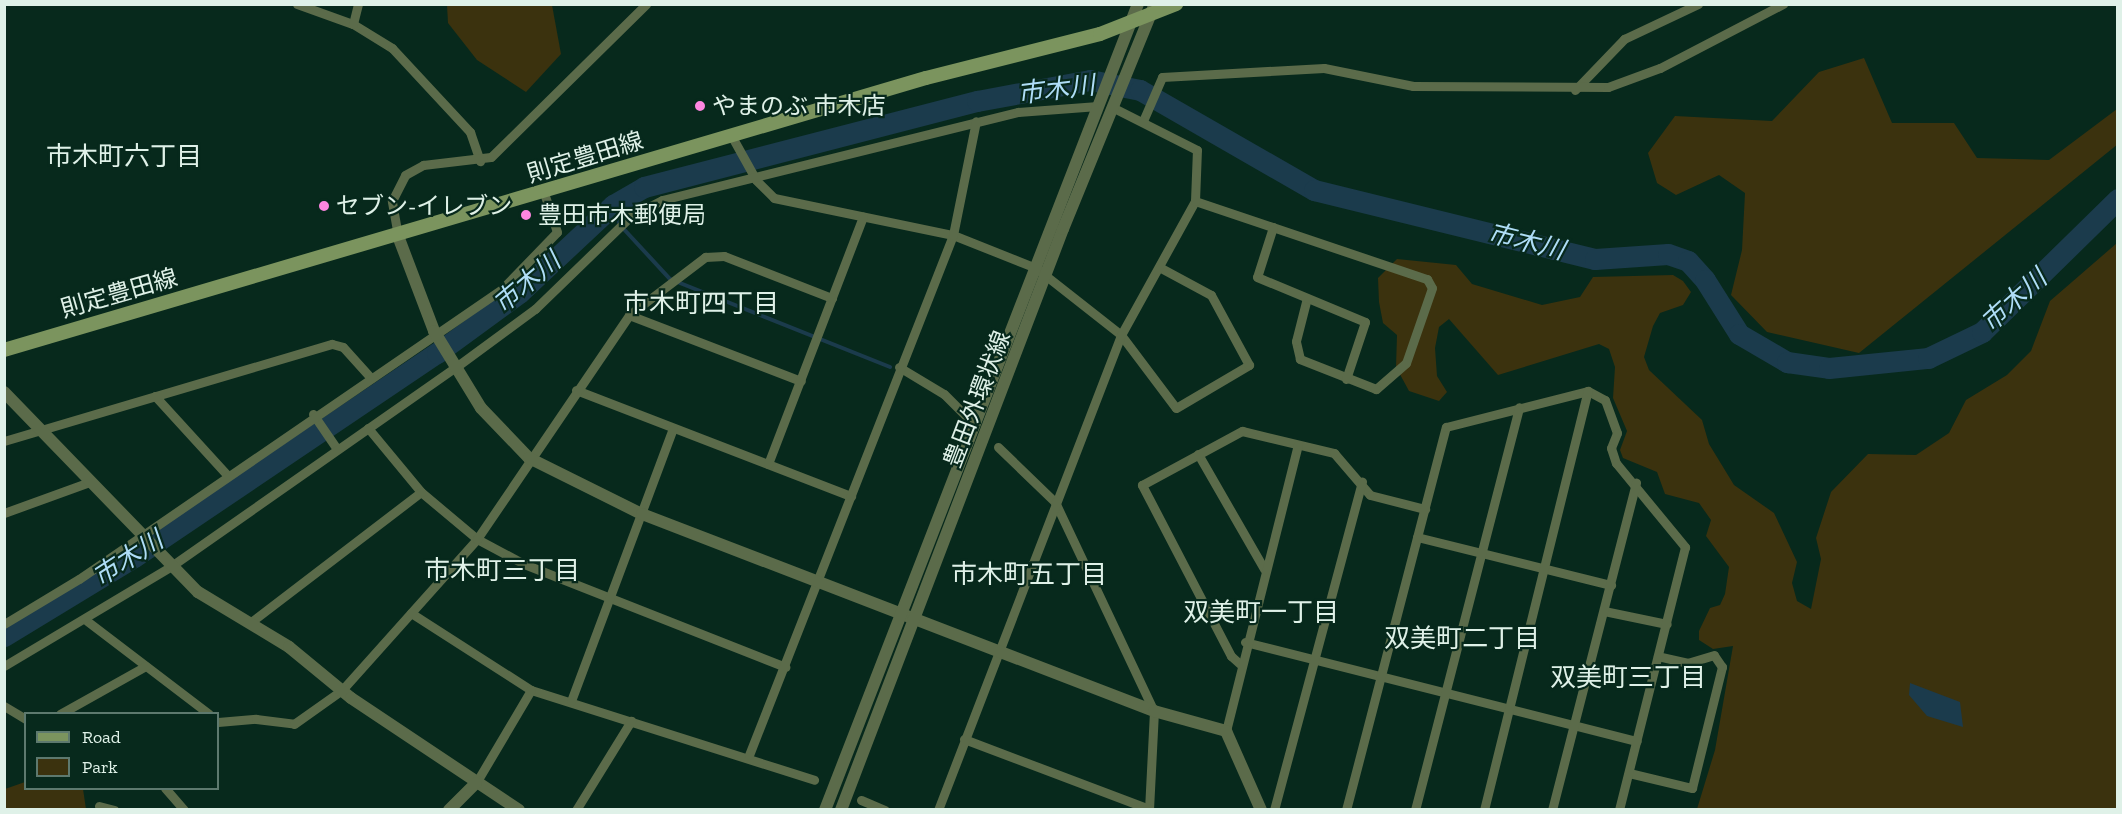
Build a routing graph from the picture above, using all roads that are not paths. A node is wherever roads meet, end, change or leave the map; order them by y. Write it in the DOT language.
graph roads {
  1 [pos="297,4"];
  2 [pos="358,4"];
  3 [pos="646,4"];
  4 [pos="1176,4"];
  5 [pos="1698,4"];
  6 [pos="1783,4"];
  7 [pos="1154,8"];
  8 [pos="1135,11"];
  9 [pos="353,24"];
  10 [pos="1575,90"];
  11 [pos="1100,102"];
  12 [pos="1117,104"];
  13 [pos="976,121"];
  14 [pos="1143,121"];
  15 [pos="732,141"];
  16 [pos="480,161"];
  17 [pos="756,180"];
  18 [pos="544,193"];
  19 [pos="1195,201"];
  20 [pos="863,217"];
  21 [pos="1273,227"];
  22 [pos="953,235"];
  23 [pos="398,236"];
  24 [pos="1160,267"];
  25 [pos="1041,271"];
  26 [pos="832,298"];
  27 [pos="1307,298"];
  28 [pos="628,315"];
  29 [pos="434,331"];
  30 [pos="1121,335"];
  31 [pos="4,350"];
  32 [pos="456,367"];
  33 [pos="899,367"];
  34 [pos="371,378"];
  35 [pos="1346,379"];
  36 [pos="801,381"];
  37 [pos="576,390"];
  38 [pos="1588,391"];
  39 [pos="4,392"];
  40 [pos="156,396"];
  41 [pos="1519,408"];
  42 [pos="313,414"];
  43 [pos="964,415"];
  44 [pos="368,428"];
  45 [pos="672,428"];
  46 [pos="38,431"];
  47 [pos="4,441"];
  48 [pos="1298,445"];
  49 [pos="998,447"];
  50 [pos="337,450"];
  51 [pos="1198,454"];
  52 [pos="529,458"];
  53 [pos="768,464"];
  54 [pos="228,476"];
  55 [pos="1362,482"];
  56 [pos="87,483"];
  57 [pos="1636,483"];
  58 [pos="421,492"];
  59 [pos="851,496"];
  60 [pos="1055,502"];
  61 [pos="1425,509"];
  62 [pos="4,513"];
  63 [pos="642,514"];
  64 [pos="1417,537"];
  65 [pos="142,538"];
  66 [pos="477,539"];
  67 [pos="1482,552"];
  68 [pos="168,565"];
  69 [pos="1545,568"];
  70 [pos="1263,569"];
  71 [pos="818,580"];
  72 [pos="1611,585"];
  73 [pos="611,599"];
  74 [pos="1604,611"];
  75 [pos="411,613"];
  76 [pos="902,614"];
  77 [pos="915,619"];
  78 [pos="87,621"];
  79 [pos="251,622"];
  80 [pos="4,624"];
  81 [pos="1666,624"];
  82 [pos="1245,642"];
  83 [pos="997,650"];
  84 [pos="1658,656"];
  85 [pos="1317,660"];
  86 [pos="1240,664"];
  87 [pos="4,666"];
  88 [pos="146,666"];
  89 [pos="785,667"];
  90 [pos="1382,678"];
  91 [pos="342,690"];
  92 [pos="531,690"];
  93 [pos="1446,693"];
  94 [pos="571,701"];
  95 [pos="4,706"];
  96 [pos="1510,710"];
  97 [pos="1154,711"];
  98 [pos="64,712"];
  99 [pos="206,712"];
  100 [pos="24,718"];
  101 [pos="219,721"];
  102 [pos="631,721"];
  103 [pos="1575,725"];
  104 [pos="1226,731"];
  105 [pos="964,739"];
  106 [pos="1637,741"];
  107 [pos="748,755"];
  108 [pos="1629,773"];
  109 [pos="814,780"];
  110 [pos="476,783"];
  111 [pos="166,790"];
  112 [pos="861,800"];
  113 [pos="99,806"];
  114 [pos="1149,809"];
  115 [pos="114,810"];
  116 [pos="184,810"];
  117 [pos="449,810"];
  118 [pos="519,810"];
  119 [pos="576,810"];
  120 [pos="825,810"];
  121 [pos="841,810"];
  122 [pos="885,810"];
  123 [pos="938,810"];
  124 [pos="1261,810"];
  125 [pos="1274,810"];
  126 [pos="1346,810"];
  127 [pos="1415,810"];
  128 [pos="1484,810"];
  129 [pos="1552,810"];
  130 [pos="1619,810"];
  1 -- 9 [label="street"];
  2 -- 9 [label="street"];
  3 -- 16 [label="street"];
  4 -- 7 [label="main road, 則定豊田線"];
  5 -- 10 [label="street"];
  6 -- 10 [label="street"];
  7 -- 8 [label="main road, 則定豊田線"];
  7 -- 12 [label="street, 豊田外環状線"];
  8 -- 11 [label="street, 豊田外環状線"];
  8 -- 15 [label="main road, 則定豊田線"];
  9 -- 16 [label="street"];
  10 -- 14 [label="street"];
  11 -- 13 [label="street"];
  11 -- 25 [label="street, 豊田外環状線"];
  12 -- 14 [label="street"];
  12 -- 25 [label="street, 豊田外環状線"];
  13 -- 17 [label="street"];
  13 -- 22 [label="street"];
  14 -- 19 [label="street"];
  15 -- 17 [label="street"];
  15 -- 18 [label="main road, 則定豊田線"];
  16 -- 23 [label="street"];
  17 -- 20 [label="street"];
  17 -- 32 [label="street"];
  18 -- 23 [label="main road, 則定豊田線"];
  18 -- 29 [label="street"];
  19 -- 21 [label="street"];
  19 -- 24 [label="street"];
  20 -- 22 [label="street"];
  20 -- 26 [label="street"];
  21 -- 27 [label="street"];
  21 -- 35 [label="street"];
  22 -- 25 [label="street"];
  22 -- 33 [label="street"];
  23 -- 29 [label="street"];
  23 -- 31 [label="main road, 則定豊田線"];
  24 -- 30 [label="street"];
  24 -- 30 [label="street"];
  25 -- 30 [label="street"];
  25 -- 76 [label="street, 豊田外環状線"];
  25 -- 77 [label="street, 豊田外環状線"];
  26 -- 28 [label="street"];
  26 -- 36 [label="street"];
  27 -- 35 [label="street"];
  27 -- 35 [label="street"];
  28 -- 36 [label="street"];
  28 -- 37 [label="street"];
  29 -- 32 [label="street"];
  29 -- 34 [label="street"];
  30 -- 60 [label="street"];
  32 -- 44 [label="street"];
  32 -- 52 [label="street"];
  33 -- 43 [label="street"];
  33 -- 59 [label="street"];
  34 -- 40 [label="street"];
  34 -- 42 [label="street"];
  36 -- 53 [label="street"];
  37 -- 45 [label="street"];
  37 -- 52 [label="street"];
  38 -- 41 [label="street"];
  38 -- 57 [label="street"];
  38 -- 69 [label="street"];
  39 -- 46 [label="street"];
  40 -- 46 [label="street"];
  40 -- 54 [label="street"];
  41 -- 61 [label="street"];
  41 -- 67 [label="street"];
  42 -- 50 [label="street"];
  42 -- 54 [label="street"];
  44 -- 50 [label="street"];
  44 -- 58 [label="street"];
  45 -- 53 [label="street"];
  45 -- 63 [label="street"];
  46 -- 47 [label="street"];
  46 -- 56 [label="street"];
  48 -- 51 [label="street"];
  48 -- 55 [label="street"];
  48 -- 70 [label="street"];
  49 -- 60 [label="street"];
  50 -- 68 [label="street"];
  51 -- 70 [label="street"];
  51 -- 86 [label="street"];
  52 -- 63 [label="street"];
  52 -- 66 [label="street"];
  53 -- 59 [label="street"];
  54 -- 65 [label="street"];
  55 -- 61 [label="street"];
  55 -- 85 [label="street"];
  56 -- 62 [label="street"];
  56 -- 65 [label="street"];
  57 -- 72 [label="street"];
  57 -- 81 [label="street"];
  58 -- 66 [label="street"];
  58 -- 79 [label="street"];
  59 -- 71 [label="street"];
  60 -- 83 [label="street"];
  60 -- 97 [label="street"];
  61 -- 64 [label="street"];
  63 -- 71 [label="street"];
  63 -- 73 [label="street"];
  64 -- 67 [label="street"];
  64 -- 90 [label="street"];
  65 -- 68 [label="street"];
  65 -- 80 [label="street"];
  66 -- 73 [label="street"];
  66 -- 75 [label="street"];
  67 -- 69 [label="street"];
  67 -- 93 [label="street"];
  68 -- 78 [label="street"];
  68 -- 79 [label="street"];
  69 -- 72 [label="street"];
  69 -- 96 [label="street"];
  70 -- 82 [label="street"];
  71 -- 76 [label="street"];
  71 -- 89 [label="street"];
  72 -- 74 [label="street"];
  73 -- 89 [label="street"];
  73 -- 94 [label="street"];
  74 -- 81 [label="street"];
  74 -- 103 [label="street"];
  75 -- 91 [label="street"];
  75 -- 92 [label="street"];
  76 -- 77 [label="street"];
  76 -- 120 [label="street, 豊田外環状線"];
  77 -- 83 [label="street"];
  77 -- 121 [label="street, 豊田外環状線"];
  78 -- 87 [label="street"];
  78 -- 88 [label="street"];
  79 -- 91 [label="street"];
  81 -- 84 [label="street"];
  82 -- 85 [label="street"];
  82 -- 86 [label="street"];
  83 -- 97 [label="street"];
  83 -- 105 [label="street"];
  84 -- 106 [label="street"];
  84 -- 108 [label="street"];
  85 -- 90 [label="street"];
  85 -- 125 [label="street"];
  86 -- 104 [label="street"];
  88 -- 98 [label="street"];
  88 -- 99 [label="street"];
  89 -- 107 [label="street"];
  90 -- 93 [label="street"];
  90 -- 126 [label="street"];
  91 -- 101 [label="street"];
  91 -- 110 [label="street"];
  92 -- 94 [label="street"];
  92 -- 110 [label="street"];
  93 -- 96 [label="street"];
  93 -- 127 [label="street"];
  94 -- 102 [label="street"];
  95 -- 100 [label="street"];
  96 -- 103 [label="street"];
  96 -- 128 [label="street"];
  97 -- 104 [label="street"];
  97 -- 114 [label="street"];
  102 -- 107 [label="street"];
  102 -- 119 [label="street"];
  103 -- 106 [label="street"];
  103 -- 129 [label="street"];
  104 -- 124 [label="street"];
  105 -- 114 [label="street"];
  105 -- 123 [label="street"];
  106 -- 108 [label="street"];
  107 -- 109 [label="street"];
  108 -- 130 [label="street"];
  110 -- 117 [label="street"];
  110 -- 118 [label="street"];
  111 -- 116 [label="street"];
  112 -- 122 [label="street"];
  113 -- 115 [label="street"];
}
